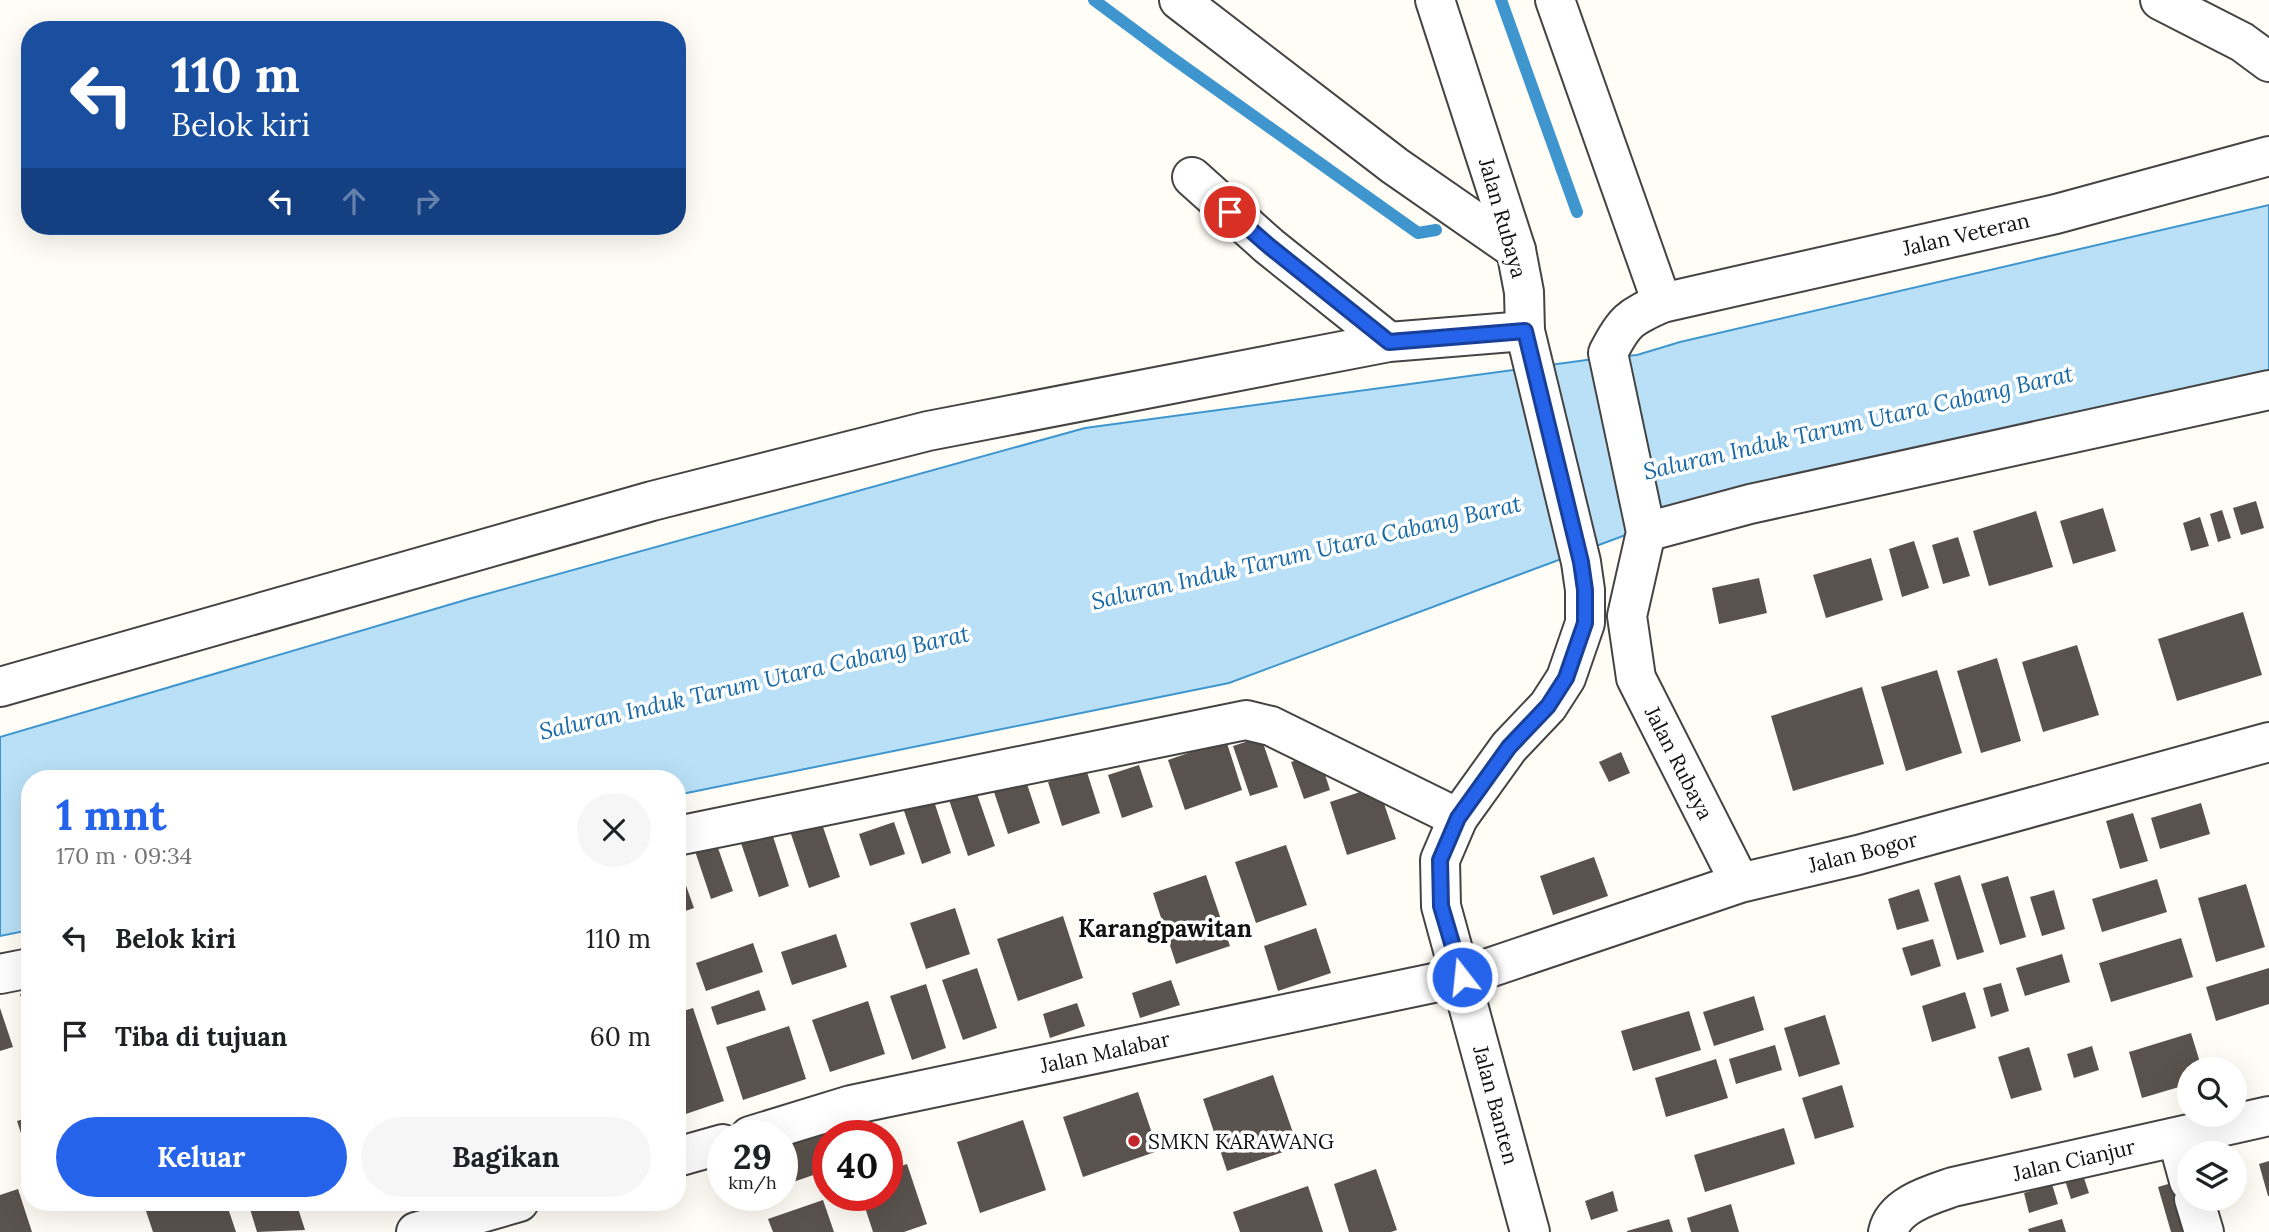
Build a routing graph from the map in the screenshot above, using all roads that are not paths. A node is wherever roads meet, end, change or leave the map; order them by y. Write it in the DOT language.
graph roads {
  1 [pos="1178,0"];
  2 [pos="1435,0"];
  3 [pos="1555,0"];
  4 [pos="2160,0"];
  5 [pos="2269,62"];
  6 [pos="2269,156"];
  7 [pos="1192,177"];
  8 [pos="1516,250"];
  9 [pos="1661,303"];
  10 [pos="1389,342"];
  11 [pos="1530,347"];
  12 [pos="1608,352"];
  13 [pos="2269,390"];
  14 [pos="1646,532"];
  15 [pos="0,687"];
  16 [pos="2269,742"];
  17 [pos="1458,818"];
  18 [pos="686,834"];
  19 [pos="1740,883"];
  20 [pos="21,970"];
  21 [pos="0,974"];
  22 [pos="1462,977"];
  23 [pos="2269,1116"];
  24 [pos="798,1121"];
  25 [pos="2177,1137"];
  26 [pos="2178,1141"];
  27 [pos="707,1149"];
  28 [pos="686,1154"];
  29 [pos="488,1211"];
  30 [pos="2198,1211"];
  31 [pos="1888,1229"];
  32 [pos="416,1232"];
  33 [pos="1530,1232"];
  34 [pos="2204,1232"];
  1 -- 8 [label="street"];
  2 -- 8 [label="street, Jalan Rubaya"];
  3 -- 9 [label="street"];
  4 -- 5 [label="street"];
  6 -- 9 [label="street, Jalan Veteran"];
  7 -- 10 [label="street"];
  8 -- 11 [label="street, Jalan Rubaya"];
  9 -- 12 [label="street, Jalan Veteran"];
  10 -- 11 [label="street"];
  10 -- 15 [label="street"];
  11 -- 17 [label="street, Jalan Rubaya"];
  12 -- 14 [label="street, Jalan Rubaya"];
  13 -- 14 [label="street"];
  14 -- 19 [label="street, Jalan Rubaya"];
  16 -- 19 [label="street, Jalan Bogor"];
  17 -- 18 [label="street"];
  17 -- 22 [label="street, Jalan Rubaya"];
  19 -- 22 [label="street, Jalan Bogor"];
  20 -- 21 [label="street"];
  22 -- 24 [label="street, Jalan Malabar"];
  22 -- 33 [label="street, Jalan Banten"];
  23 -- 25 [label="street, Jalan Cianjur"];
  25 -- 26 [label="street"];
  25 -- 31 [label="street, Jalan Cianjur"];
  27 -- 28 [label="street"];
  29 -- 32 [label="street"];
  30 -- 34 [label="street"];
}
